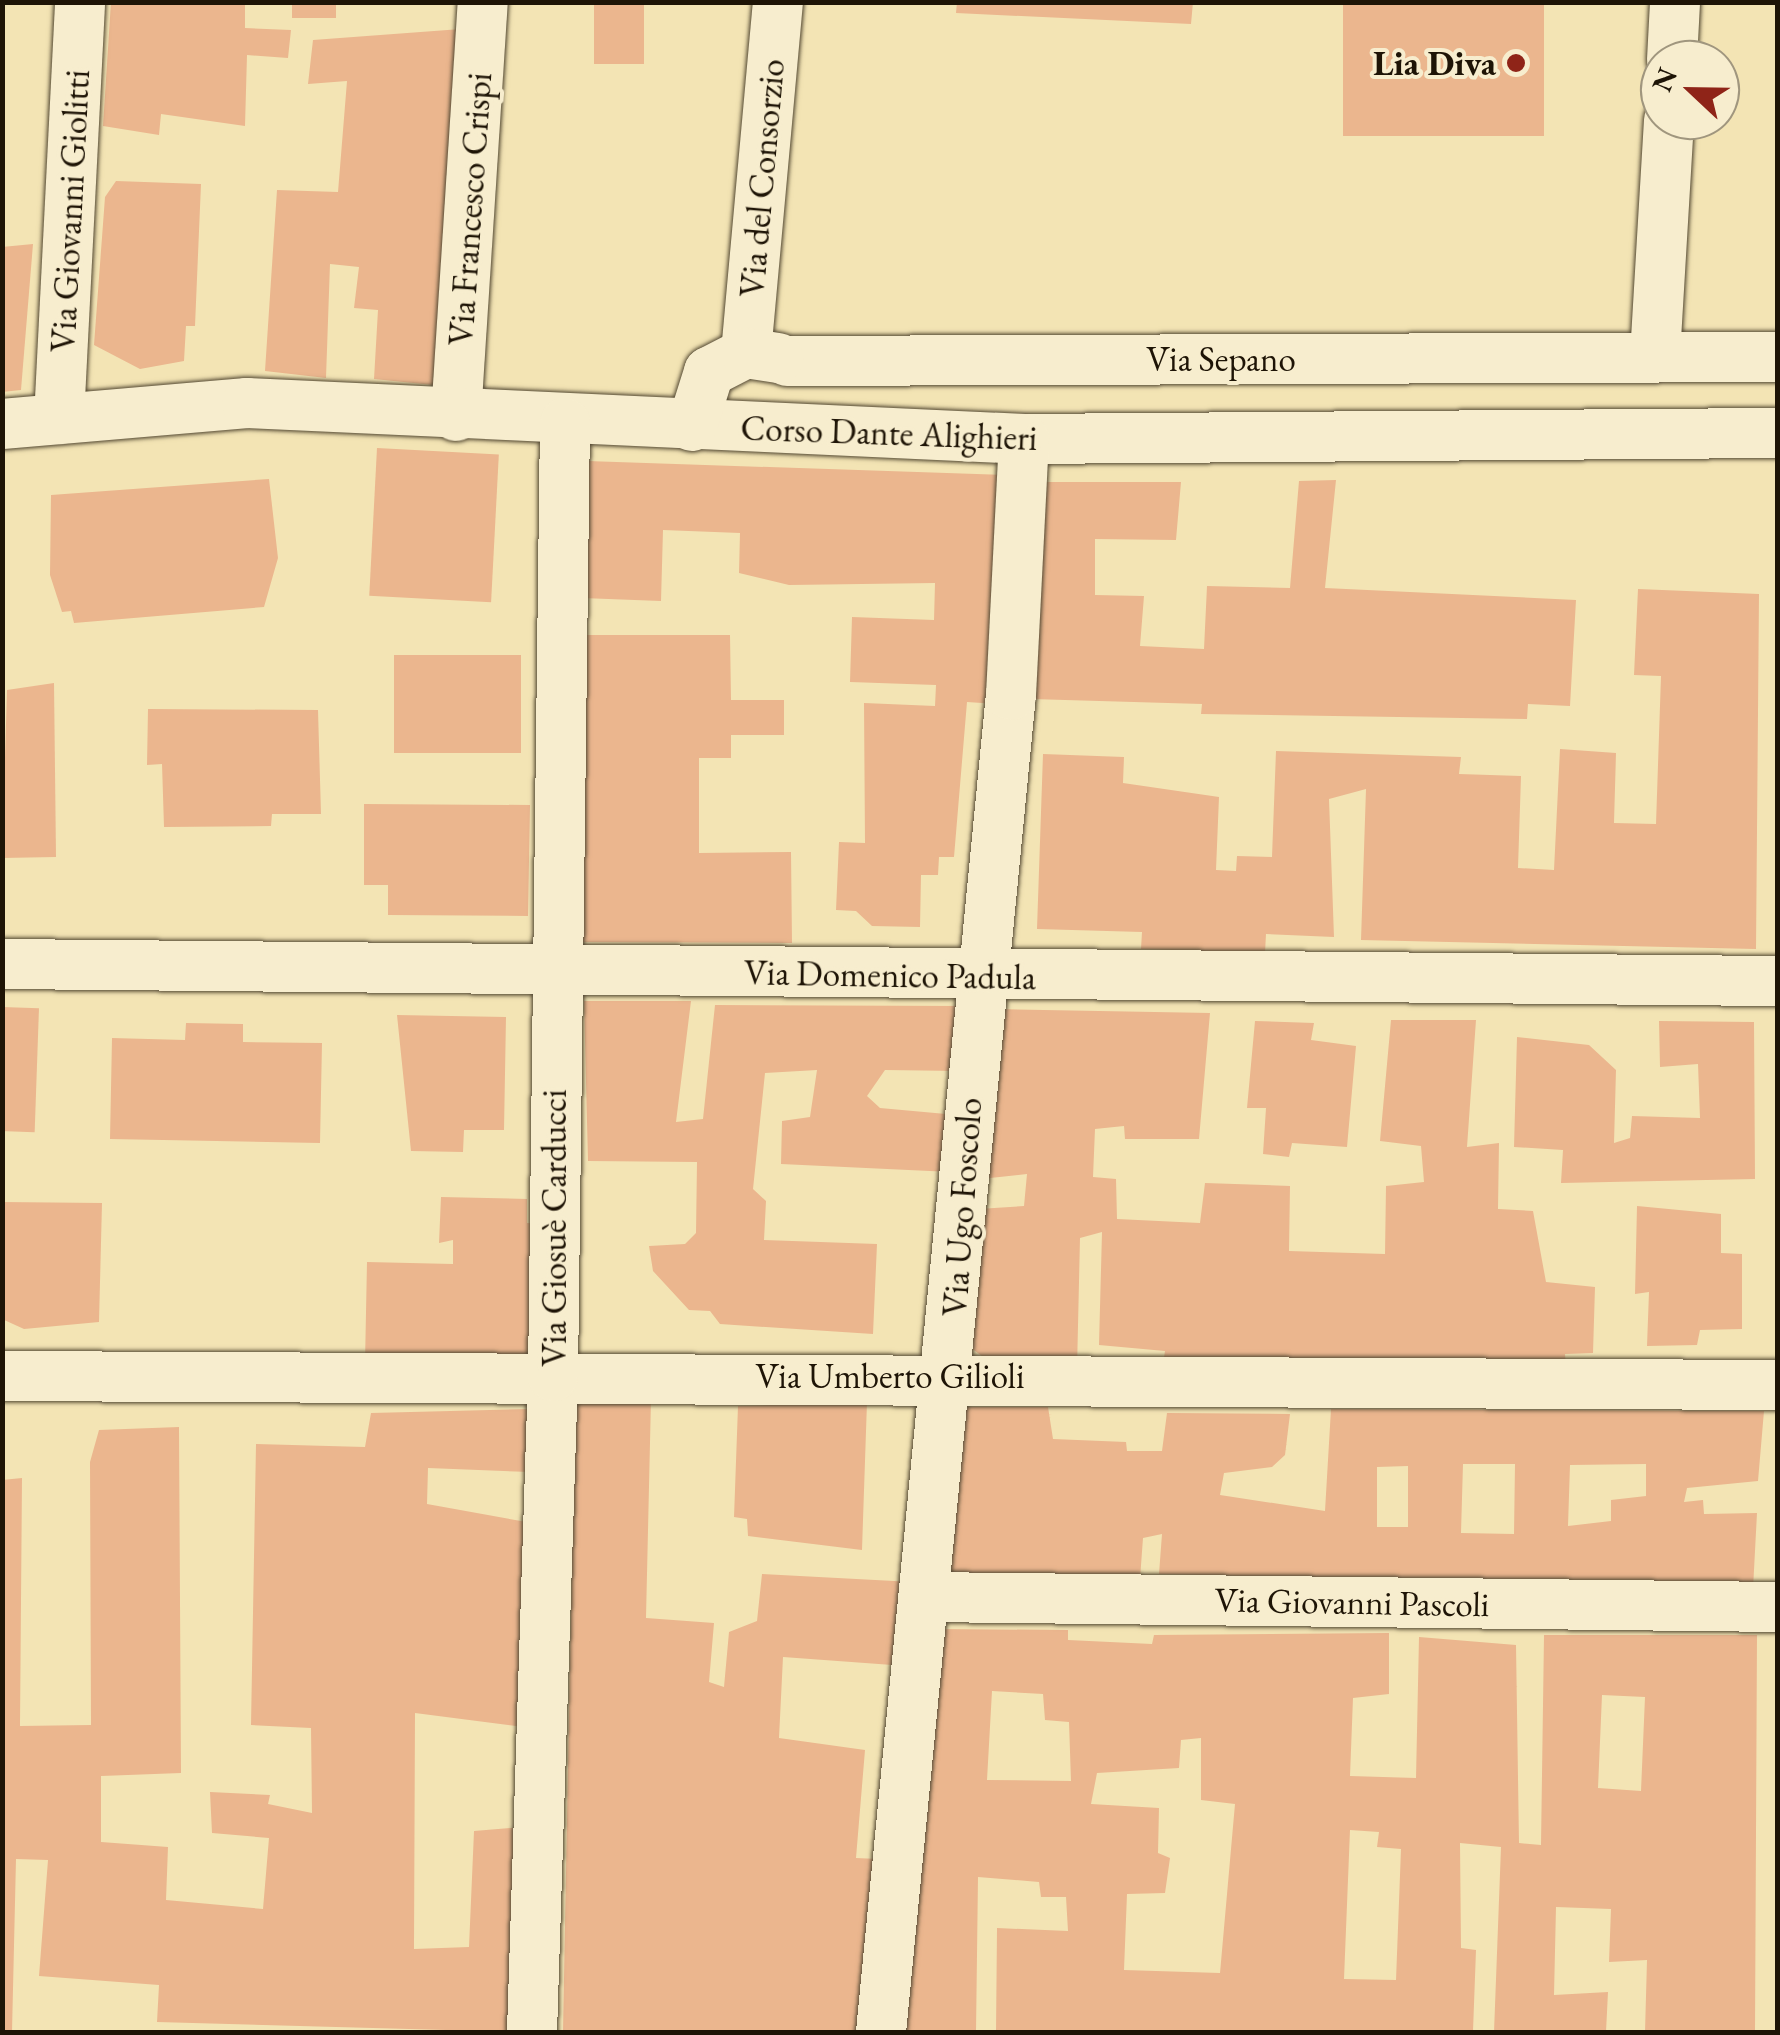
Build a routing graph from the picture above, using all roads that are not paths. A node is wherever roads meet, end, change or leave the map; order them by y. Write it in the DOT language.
graph roads {
  1 [pos="80,2"];
  2 [pos="484,2"];
  3 [pos="778,2"];
  4 [pos="1675,2"];
  5 [pos="1673,40"];
  6 [pos="1667,140"];
  7 [pos="1655,356"];
  8 [pos="766,357"];
  9 [pos="1778,357"];
  10 [pos="456,416"];
  11 [pos="60,420"];
  12 [pos="565,423"];
  13 [pos="2,424"];
  14 [pos="692,426"];
  15 [pos="832,432"];
  16 [pos="1778,432"];
  17 [pos="1024,439"];
  18 [pos="2,964"];
  19 [pos="555,969"];
  20 [pos="980,978"];
  21 [pos="1778,981"];
  22 [pos="2,1376"];
  23 [pos="553,1376"];
  24 [pos="949,1376"];
  25 [pos="1778,1384"];
  26 [pos="926,1598"];
  27 [pos="1778,1608"];
  28 [pos="532,2032"];
  29 [pos="881,2032"];
  1 -- 11 [label="street, Via Giovanni Giolitti"];
  2 -- 10 [label="street, Via Francesco Crispi"];
  3 -- 8 [label="street, Via del Consorzio"];
  4 -- 5 [label="street"];
  6 -- 7 [label="street"];
  7 -- 8 [label="street, Via Sepano"];
  7 -- 9 [label="street, Via Sepano"];
  8 -- 14 [label="street"];
  8 -- 15 [label="street"];
  10 -- 11 [label="street, Corso Dante Alighieri"];
  10 -- 12 [label="street, Corso Dante Alighieri"];
  11 -- 13 [label="street, Corso Dante Alighieri"];
  12 -- 14 [label="street, Corso Dante Alighieri"];
  12 -- 19 [label="street, Via Giosuè Carducci"];
  14 -- 15 [label="street, Corso Dante Alighieri"];
  15 -- 17 [label="street, Corso Dante Alighieri"];
  16 -- 17 [label="street, Corso Dante Alighieri"];
  17 -- 20 [label="street, Via Ugo Foscolo"];
  18 -- 19 [label="street, Via Domenico Padula"];
  19 -- 20 [label="street, Via Domenico Padula"];
  19 -- 23 [label="street, Via Giosuè Carducci"];
  20 -- 21 [label="street, Via Domenico Padula"];
  20 -- 24 [label="street, Via Ugo Foscolo"];
  22 -- 23 [label="street, Via Umberto Gilioli"];
  23 -- 24 [label="street, Via Umberto Gilioli"];
  23 -- 28 [label="street, Via Giosuè Carducci"];
  24 -- 25 [label="street, Via Umberto Gilioli"];
  24 -- 26 [label="street, Via Ugo Foscolo"];
  26 -- 27 [label="street, Via Giovanni Pascoli"];
  26 -- 29 [label="street, Via Ugo Foscolo"];
}
